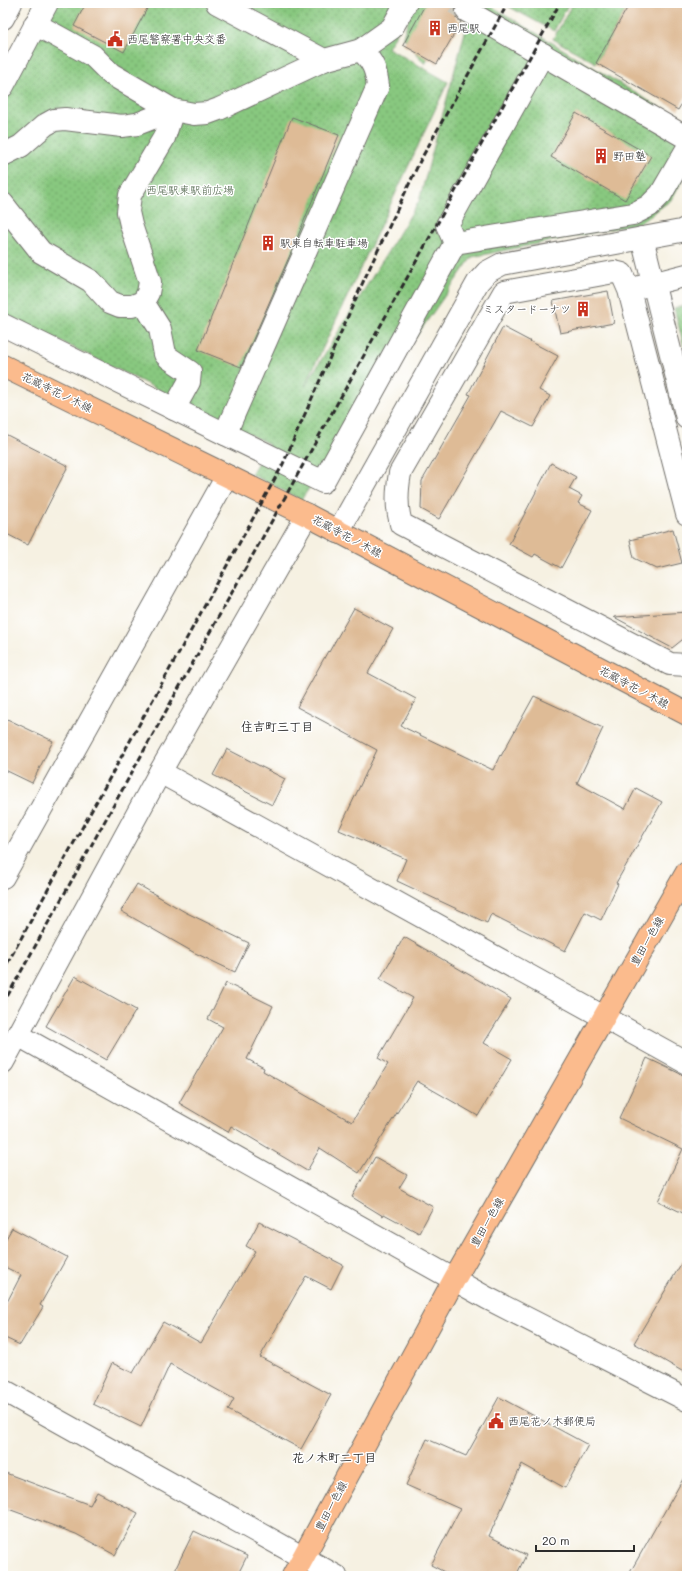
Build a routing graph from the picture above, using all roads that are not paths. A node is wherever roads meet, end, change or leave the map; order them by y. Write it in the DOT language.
graph roads {
  1 [pos="11,3"];
  2 [pos="47,3"];
  3 [pos="217,3"];
  4 [pos="406,3"];
  5 [pos="467,11"];
  6 [pos="3,18"];
  7 [pos="35,24"];
  8 [pos="361,50"];
  9 [pos="543,54"];
  10 [pos="324,60"];
  11 [pos="3,86"];
  12 [pos="173,110"];
  13 [pos="687,138"];
  14 [pos="687,149"];
  15 [pos="3,156"];
  16 [pos="3,204"];
  17 [pos="687,228"];
  18 [pos="642,238"];
  19 [pos="455,242"];
  20 [pos="687,275"];
  21 [pos="653,283"];
  22 [pos="630,290"];
  23 [pos="143,302"];
  24 [pos="3,325"];
  25 [pos="3,366"];
  26 [pos="174,409"];
  27 [pos="687,418"];
  28 [pos="225,434"];
  29 [pos="227,476"];
  30 [pos="687,514"];
  31 [pos="307,515"];
  32 [pos="338,532"];
  33 [pos="687,665"];
  34 [pos="687,714"];
  35 [pos="160,772"];
  36 [pos="687,872"];
  37 [pos="3,876"];
  38 [pos="603,1018"];
  39 [pos="18,1035"];
  40 [pos="3,1062"];
  41 [pos="687,1063"];
  42 [pos="454,1280"];
  43 [pos="3,1390"];
  44 [pos="687,1400"];
  45 [pos="298,1567"];
  46 [pos="336,1576"];
  1 -- 6 [label="street"];
  2 -- 7 [label="street"];
  3 -- 10 [label="street"];
  4 -- 8 [label="street"];
  5 -- 9 [label="street"];
  7 -- 11 [label="street"];
  7 -- 12 [label="street"];
  8 -- 10 [label="street"];
  8 -- 28 [label="street"];
  9 -- 13 [label="street"];
  9 -- 19 [label="street"];
  10 -- 12 [label="street"];
  12 -- 15 [label="street"];
  12 -- 23 [label="street"];
  14 -- 19 [label="street"];
  16 -- 23 [label="street"];
  17 -- 18 [label="street"];
  18 -- 21 [label="street"];
  18 -- 32 [label="street"];
  19 -- 28 [label="street"];
  20 -- 21 [label="street"];
  21 -- 22 [label="street"];
  21 -- 27 [label="street"];
  22 -- 30 [label="street"];
  22 -- 33 [label="street"];
  23 -- 26 [label="street"];
  24 -- 26 [label="street"];
  25 -- 29 [label="main road, 花蔵寺花ノ木線"];
  26 -- 28 [label="street"];
  29 -- 31 [label="main road, 花蔵寺花ノ木線"];
  29 -- 37 [label="street"];
  31 -- 32 [label="main road, 花蔵寺花ノ木線"];
  31 -- 35 [label="street"];
  32 -- 34 [label="main road, 花蔵寺花ノ木線"];
  35 -- 38 [label="street"];
  35 -- 39 [label="street"];
  36 -- 38 [label="main road, 豊田一色線"];
  38 -- 41 [label="street"];
  38 -- 42 [label="main road, 豊田一色線"];
  39 -- 40 [label="street"];
  39 -- 42 [label="street"];
  42 -- 44 [label="street"];
  42 -- 45 [label="main road, 豊田一色線"];
  43 -- 45 [label="street"];
  45 -- 46 [label="street"];
}
